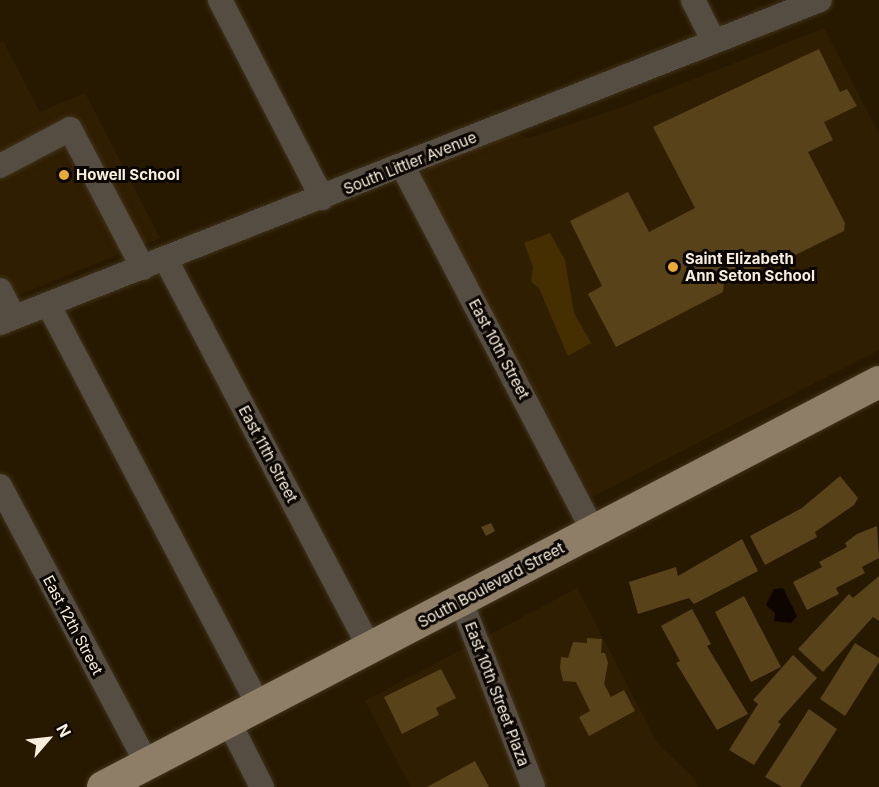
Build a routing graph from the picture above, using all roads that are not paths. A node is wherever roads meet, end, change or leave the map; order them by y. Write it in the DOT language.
graph roads {
  1 [pos="220,0"];
  2 [pos="693,0"];
  3 [pos="820,0"];
  4 [pos="713,40"];
  5 [pos="0,166"];
  6 [pos="403,167"];
  7 [pos="322,198"];
  8 [pos="166,260"];
  9 [pos="143,268"];
  10 [pos="0,290"];
  11 [pos="48,303"];
  12 [pos="7,320"];
  13 [pos="879,382"];
  14 [pos="0,486"];
  15 [pos="593,531"];
  16 [pos="461,601"];
  17 [pos="370,649"];
  18 [pos="259,706"];
  19 [pos="229,722"];
  20 [pos="147,764"];
  21 [pos="103,787"];
  22 [pos="262,787"];
  23 [pos="533,787"];
  1 -- 7 [label="street"];
  2 -- 4 [label="street"];
  3 -- 4 [label="street, South Littler Avenue"];
  4 -- 6 [label="street, South Littler Avenue"];
  5 -- 9 [label="street"];
  6 -- 7 [label="street, South Littler Avenue"];
  6 -- 15 [label="street, East 10th Street"];
  7 -- 8 [label="street, South Littler Avenue"];
  8 -- 9 [label="street, South Littler Avenue"];
  8 -- 17 [label="street, East 11th Street"];
  9 -- 11 [label="street, South Littler Avenue"];
  10 -- 12 [label="street"];
  11 -- 12 [label="street, South Littler Avenue"];
  11 -- 18 [label="street"];
  13 -- 15 [label="main road, South Boulevard Street"];
  14 -- 20 [label="street, East 12th Street"];
  15 -- 16 [label="main road, South Boulevard Street"];
  16 -- 17 [label="main road, South Boulevard Street"];
  16 -- 23 [label="street, East 10th Street Plaza"];
  17 -- 18 [label="main road, South Boulevard Street"];
  18 -- 19 [label="main road, South Boulevard Street"];
  19 -- 20 [label="main road, South Boulevard Street"];
  19 -- 22 [label="street"];
  20 -- 21 [label="main road, South Boulevard Street"];
}
